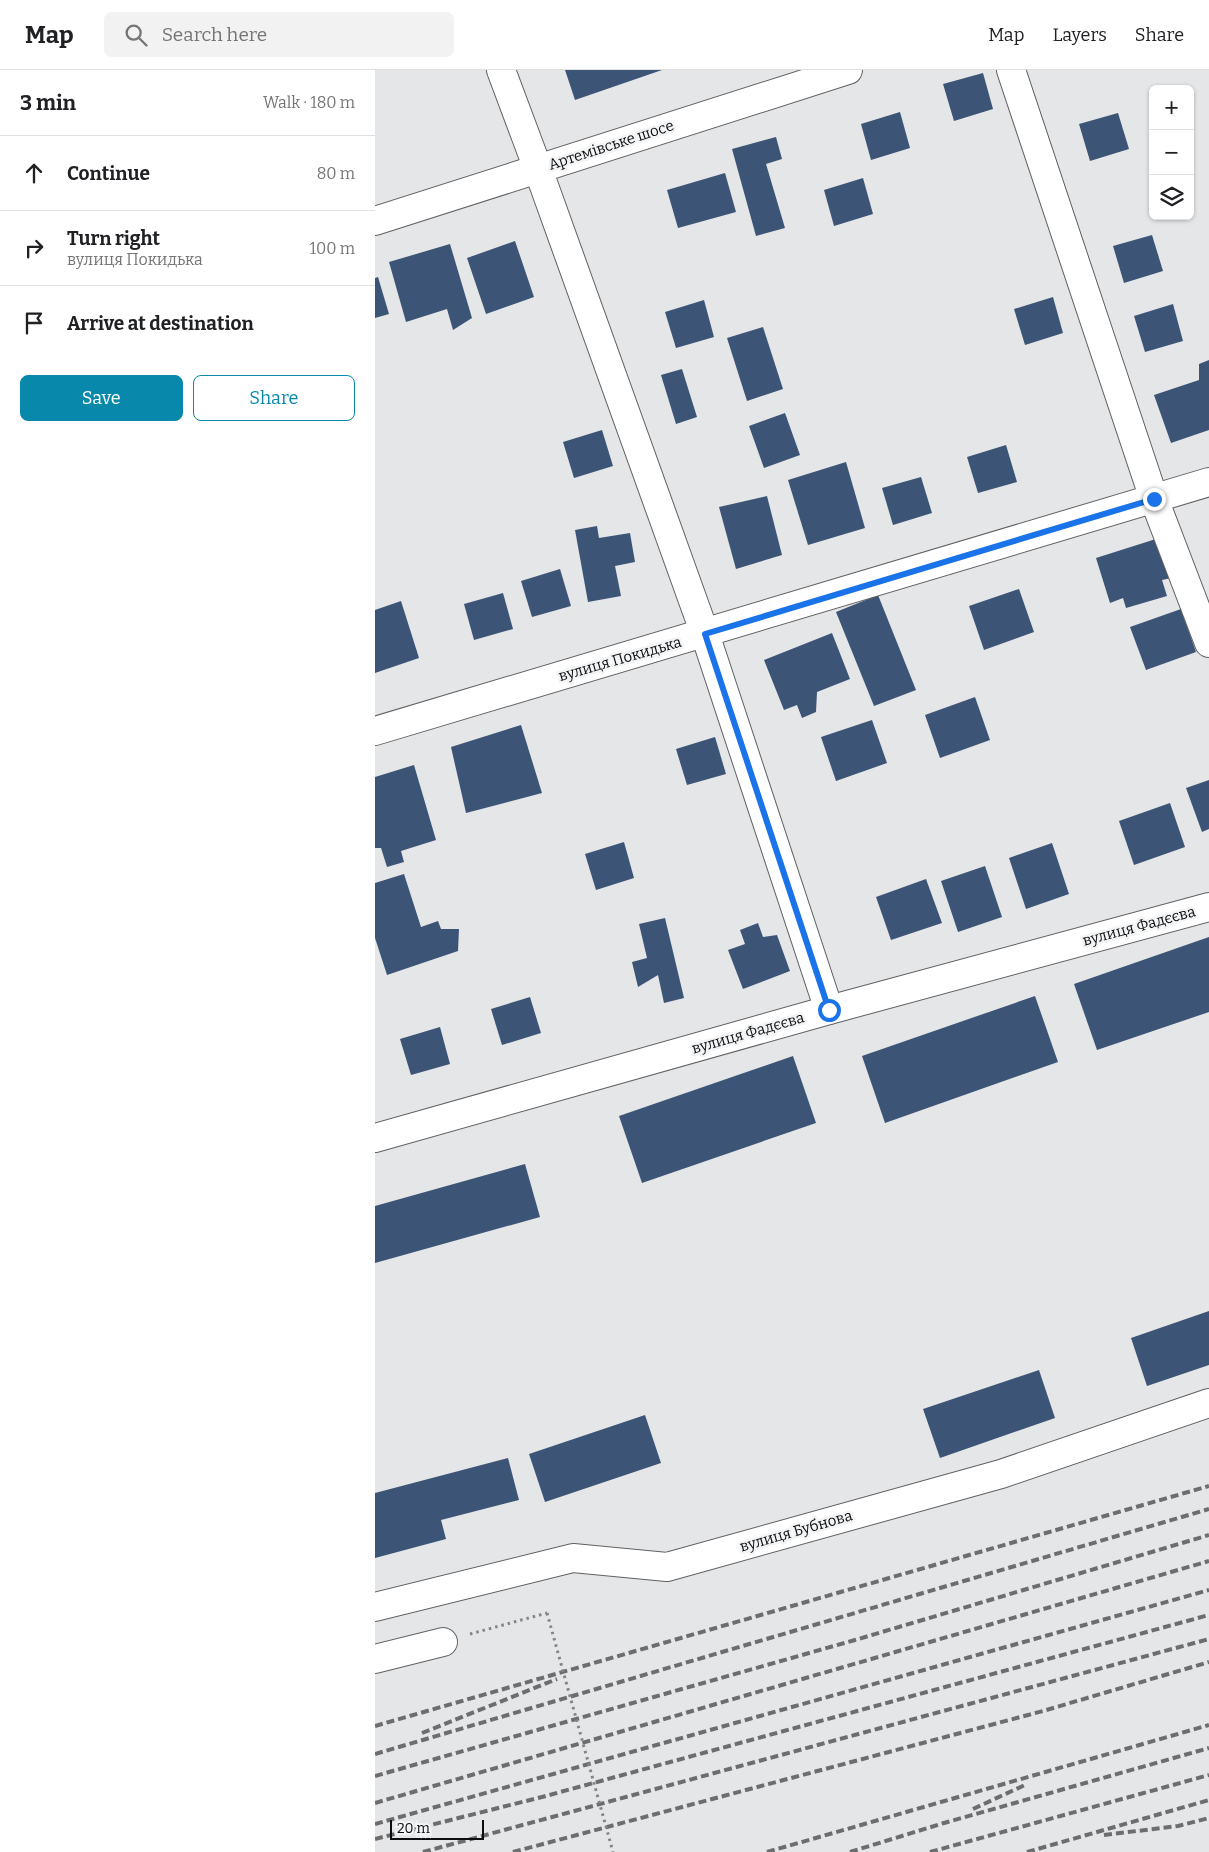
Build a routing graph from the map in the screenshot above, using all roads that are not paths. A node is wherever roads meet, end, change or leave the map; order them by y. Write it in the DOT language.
graph roads {
  1 [pos="501,70"];
  2 [pos="848,70"];
  3 [pos="1011,70"];
  4 [pos="538,169"];
  5 [pos="375,221"];
  6 [pos="1209,482"];
  7 [pos="1154,499"];
  8 [pos="705,634"];
  9 [pos="1209,643"];
  10 [pos="375,731"];
  11 [pos="1209,906"];
  12 [pos="829,1010"];
  13 [pos="375,1138"];
  14 [pos="1209,1403"];
  15 [pos="375,1607"];
  16 [pos="443,1642"];
  17 [pos="375,1659"];
  1 -- 4 [label="street"];
  2 -- 4 [label="street, Артемівське шосе"];
  3 -- 7 [label="street"];
  4 -- 5 [label="street, Артемівське шосе"];
  4 -- 8 [label="street"];
  6 -- 7 [label="street, вулиця Покидька"];
  7 -- 8 [label="street, вулиця Покидька"];
  7 -- 9 [label="street"];
  8 -- 10 [label="street, вулиця Покидька"];
  8 -- 12 [label="street"];
  11 -- 12 [label="street, вулиця Фадєєва"];
  12 -- 13 [label="street, вулиця Фадєєва"];
  14 -- 15 [label="street, вулиця Бубнова"];
  16 -- 17 [label="street"];
}
